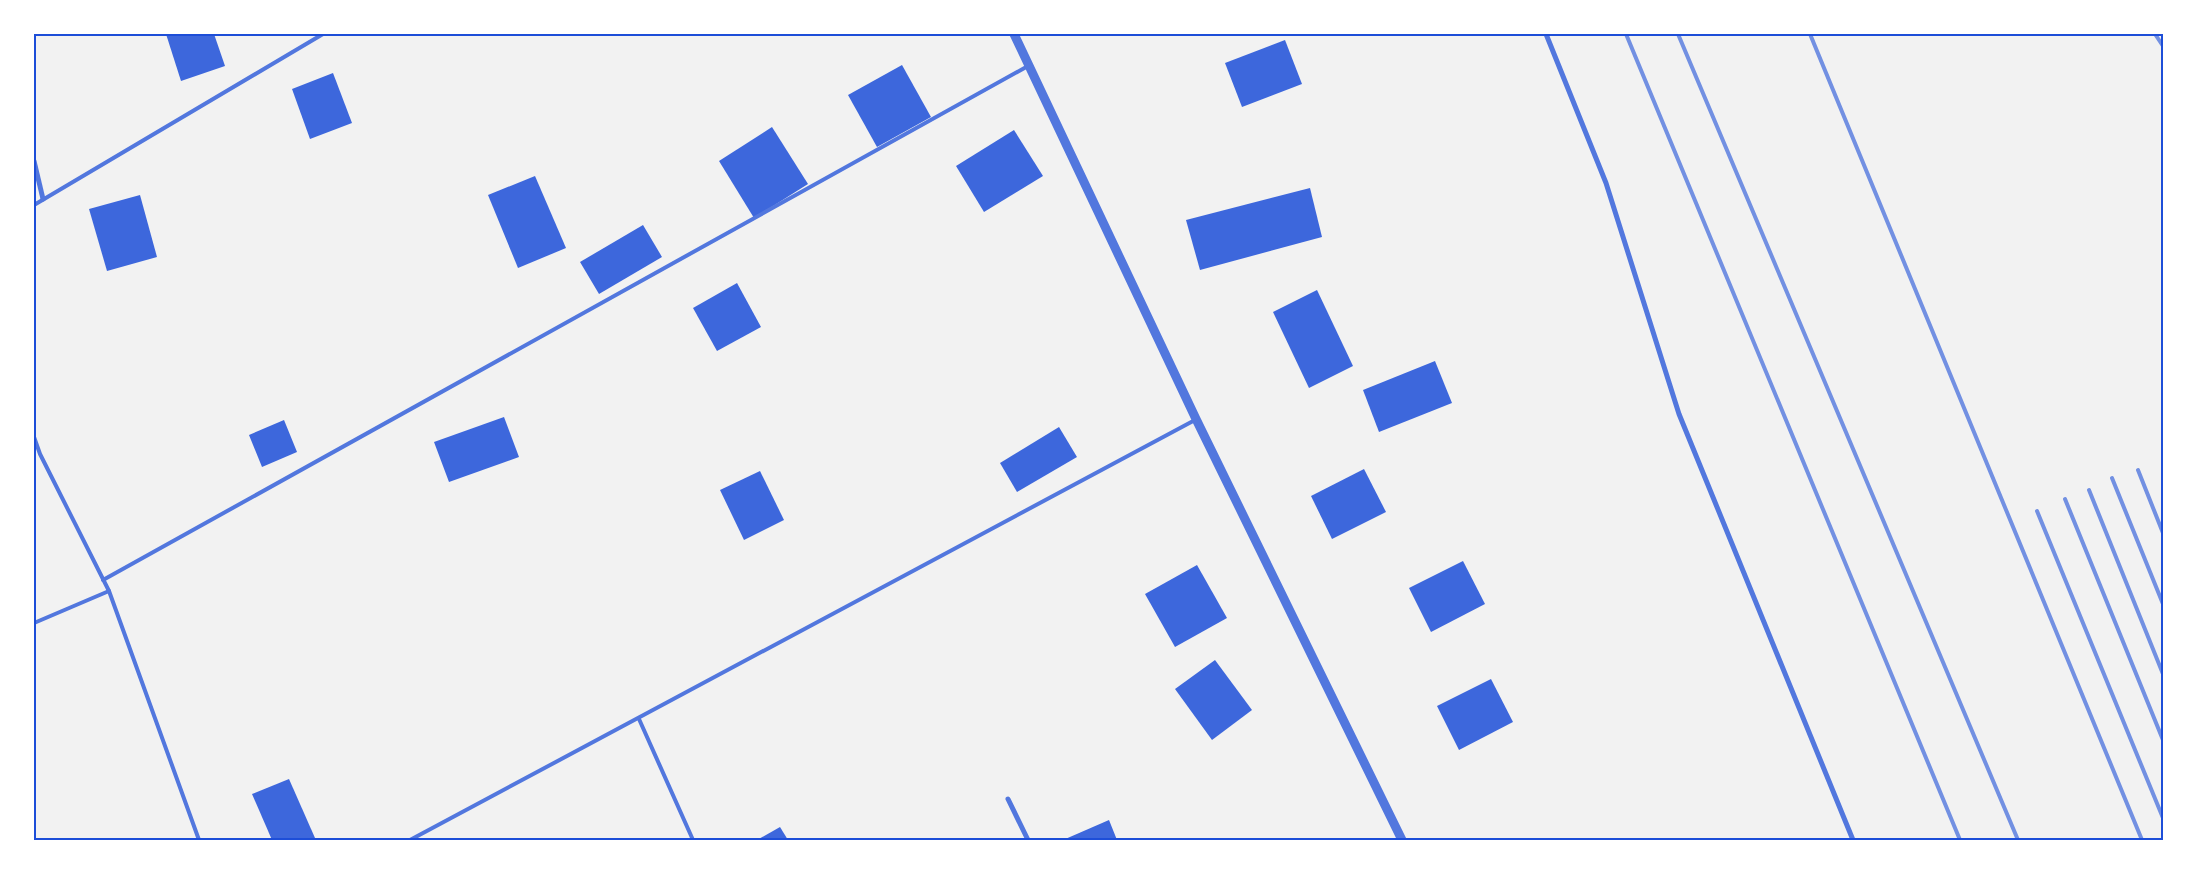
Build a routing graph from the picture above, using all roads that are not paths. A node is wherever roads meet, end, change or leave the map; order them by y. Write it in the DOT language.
graph roads {
  1 [pos="323,34"];
  2 [pos="1014,34"];
  3 [pos="1546,34"];
  4 [pos="1029,65"];
  5 [pos="34,161"];
  6 [pos="43,199"];
  7 [pos="34,205"];
  8 [pos="1196,419"];
  9 [pos="34,437"];
  10 [pos="104,580"];
  11 [pos="109,591"];
  12 [pos="34,623"];
  13 [pos="639,719"];
  14 [pos="1008,799"];
  15 [pos="420,838"];
  16 [pos="199,840"];
  17 [pos="410,840"];
  18 [pos="693,840"];
  19 [pos="1028,840"];
  20 [pos="1402,840"];
  21 [pos="1853,840"];
  1 -- 6 [label="lane"];
  2 -- 4 [label="street"];
  3 -- 21 [label="street"];
  4 -- 8 [label="street"];
  4 -- 10 [label="lane"];
  5 -- 6 [label="street"];
  6 -- 7 [label="lane"];
  8 -- 13 [label="lane"];
  8 -- 20 [label="street"];
  9 -- 10 [label="lane"];
  10 -- 11 [label="lane"];
  11 -- 12 [label="lane"];
  11 -- 16 [label="lane"];
  13 -- 15 [label="lane"];
  13 -- 18 [label="lane"];
  14 -- 19 [label="street"];
  15 -- 17 [label="lane"];
}
